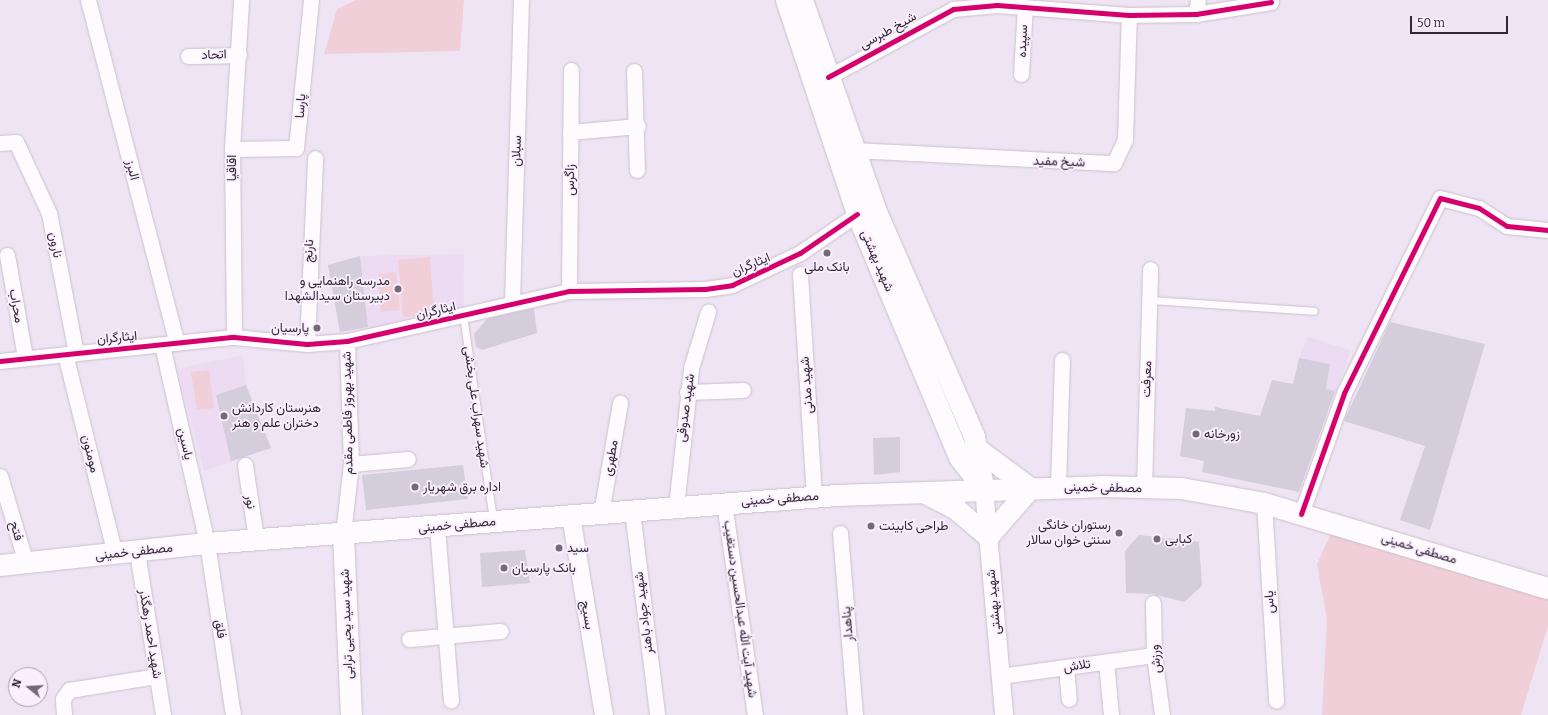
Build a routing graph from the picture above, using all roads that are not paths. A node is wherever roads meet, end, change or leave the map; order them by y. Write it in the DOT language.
graph roads {
  1 [pos="88,0"];
  2 [pos="241,0"];
  3 [pos="311,0"];
  4 [pos="521,0"];
  5 [pos="786,0"];
  6 [pos="802,0"];
  7 [pos="1271,2"];
  8 [pos="1105,6"];
  9 [pos="1025,7"];
  10 [pos="1197,7"];
  11 [pos="1130,15"];
  12 [pos="239,55"];
  13 [pos="188,56"];
  14 [pos="571,70"];
  15 [pos="634,71"];
  16 [pos="1021,74"];
  17 [pos="828,78"];
  18 [pos="638,126"];
  19 [pos="570,132"];
  20 [pos="0,143"];
  21 [pos="232,149"];
  22 [pos="854,150"];
  23 [pos="315,158"];
  24 [pos="637,170"];
  25 [pos="857,214"];
  26 [pos="1548,230"];
  27 [pos="7,255"];
  28 [pos="1150,269"];
  29 [pos="800,274"];
  30 [pos="569,291"];
  31 [pos="1150,300"];
  32 [pos="512,302"];
  33 [pos="1314,311"];
  34 [pos="708,312"];
  35 [pos="463,316"];
  36 [pos="234,337"];
  37 [pos="347,341"];
  38 [pos="169,343"];
  39 [pos="307,344"];
  40 [pos="70,354"];
  41 [pos="25,357"];
  42 [pos="1062,360"];
  43 [pos="0,361"];
  44 [pos="743,390"];
  45 [pos="688,392"];
  46 [pos="620,403"];
  47 [pos="976,448"];
  48 [pos="408,459"];
  49 [pos="351,464"];
  50 [pos="245,465"];
  51 [pos="0,476"];
  52 [pos="1058,487"];
  53 [pos="1030,488"];
  54 [pos="1144,488"];
  55 [pos="984,489"];
  56 [pos="924,492"];
  57 [pos="814,496"];
  58 [pos="724,503"];
  59 [pos="1264,503"];
  60 [pos="676,507"];
  61 [pos="632,510"];
  62 [pos="601,513"];
  63 [pos="1301,514"];
  64 [pos="571,516"];
  65 [pos="493,522"];
  66 [pos="437,526"];
  67 [pos="840,533"];
  68 [pos="344,534"];
  69 [pos="988,536"];
  70 [pos="256,540"];
  71 [pos="207,543"];
  72 [pos="137,552"];
  73 [pos="115,554"];
  74 [pos="26,563"];
  75 [pos="0,565"];
  76 [pos="1548,588"];
  77 [pos="1153,603"];
  78 [pos="501,631"];
  79 [pos="446,636"];
  80 [pos="409,639"];
  81 [pos="1154,655"];
  82 [pos="1106,662"];
  83 [pos="1066,667"];
  84 [pos="156,676"];
  85 [pos="1000,676"];
  86 [pos="1069,699"];
  87 [pos="451,700"];
  88 [pos="1276,701"];
  89 [pos="64,715"];
  90 [pos="163,715"];
  91 [pos="233,715"];
  92 [pos="351,715"];
  93 [pos="604,715"];
  94 [pos="657,715"];
  95 [pos="755,715"];
  96 [pos="855,715"];
  97 [pos="1004,715"];
  98 [pos="1110,715"];
  99 [pos="1162,715"];
  1 -- 38 [label="street, البرز"];
  2 -- 12 [label="street, اقاقیا"];
  3 -- 21 [label="street, پارسا"];
  4 -- 32 [label="street, سبلان"];
  5 -- 25 [label="main road, شهید بهشتی"];
  6 -- 17 [label="main road, شهید بهشتی"];
  7 -- 10 [label="street, شیخ طبرسی"];
  8 -- 9 [label="street, شیخ طبرسی"];
  8 -- 11 [label="street, شیخ طبرسی"];
  9 -- 16 [label="street, سپیده"];
  9 -- 17 [label="street, شیخ طبرسی"];
  10 -- 11 [label="street, شیخ طبرسی"];
  11 -- 22 [label="street, شیخ مفید"];
  12 -- 13 [label="street, اتحاد"];
  12 -- 21 [label="street, اقاقیا"];
  14 -- 19 [label="street, زاگرس"];
  15 -- 18 [label="street"];
  17 -- 22 [label="main road, شهید بهشتی"];
  18 -- 19 [label="street"];
  18 -- 24 [label="street"];
  19 -- 30 [label="street, زاگرس"];
  20 -- 40 [label="street, نارون"];
  21 -- 36 [label="street, اقاقیا"];
  22 -- 47 [label="main road, شهید بهشتی"];
  23 -- 39 [label="street, نارنج"];
  25 -- 30 [label="street, ایثارگران"];
  25 -- 55 [label="main road, شهید بهشتی"];
  26 -- 63 [label="street"];
  27 -- 41 [label="street, محراب"];
  28 -- 31 [label="street, معرفت"];
  29 -- 57 [label="street, شهید مدنی"];
  30 -- 32 [label="street, ایثارگران"];
  31 -- 33 [label="lane"];
  31 -- 54 [label="street, معرفت"];
  32 -- 35 [label="street, ایثارگران"];
  34 -- 45 [label="street, شهید صدوقی"];
  35 -- 37 [label="street, ایثارگران"];
  35 -- 65 [label="lane, شهید سهراب علی بخشی"];
  36 -- 38 [label="street, ایثارگران"];
  36 -- 39 [label="street, ایثارگران"];
  37 -- 39 [label="street, ایثارگران"];
  37 -- 49 [label="street, شهید بهروز فاطمی مقدم"];
  38 -- 40 [label="street, ایثارگران"];
  38 -- 71 [label="street, یاسین"];
  40 -- 41 [label="street, ایثارگران"];
  40 -- 73 [label="street, مومنون"];
  41 -- 43 [label="street, ایثارگران"];
  42 -- 52 [label="street"];
  44 -- 45 [label="street"];
  45 -- 60 [label="street, شهید صدوقی"];
  46 -- 62 [label="street, مطهری"];
  47 -- 53 [label="main road"];
  47 -- 55 [label="main road, شهید بهشتی"];
  48 -- 49 [label="street"];
  49 -- 68 [label="street, شهید بهروز فاطمی مقدم"];
  50 -- 70 [label="street, نور"];
  51 -- 74 [label="street, فتح"];
  52 -- 53 [label="main road, مصطفی خمینی"];
  52 -- 54 [label="main road, مصطفی خمینی"];
  53 -- 55 [label="main road, مصطفی خمینی"];
  53 -- 69 [label="main road"];
  54 -- 59 [label="main road, مصطفی خمینی"];
  55 -- 56 [label="main road, مصطفی خمینی"];
  55 -- 69 [label="street, شهید بهشتی"];
  56 -- 57 [label="main road, مصطفی خمینی"];
  56 -- 69 [label="main road"];
  57 -- 58 [label="main road, مصطفی خمینی"];
  58 -- 60 [label="main road, مصطفی خمینی"];
  58 -- 95 [label="street, شهید آیت الله عبدالحسین دستغیب"];
  59 -- 63 [label="main road, مصطفی خمینی"];
  59 -- 88 [label="street, یاس"];
  60 -- 61 [label="main road, مصطفی خمینی"];
  61 -- 62 [label="main road, مصطفی خمینی"];
  61 -- 94 [label="street, شهید جواد باهنر"];
  62 -- 64 [label="main road, مصطفی خمینی"];
  63 -- 76 [label="main road, مصطفی خمینی"];
  64 -- 65 [label="main road, مصطفی خمینی"];
  64 -- 93 [label="street, بسیج"];
  65 -- 66 [label="main road, مصطفی خمینی"];
  66 -- 68 [label="main road, مصطفی خمینی"];
  66 -- 79 [label="street"];
  67 -- 96 [label="street, پناهدار"];
  68 -- 70 [label="main road, مصطفی خمینی"];
  68 -- 92 [label="main road, شهید سید یحیی ترابی"];
  69 -- 85 [label="street, شهید بهشتی"];
  70 -- 71 [label="main road, مصطفی خمینی"];
  71 -- 72 [label="main road, مصطفی خمینی"];
  71 -- 91 [label="street, فلق"];
  72 -- 73 [label="main road, مصطفی خمینی"];
  72 -- 84 [label="street, شهید احمد رهگذر"];
  73 -- 74 [label="main road, مصطفی خمینی"];
  74 -- 75 [label="main road, مصطفی خمینی"];
  77 -- 81 [label="street, ورزش"];
  78 -- 79 [label="street"];
  79 -- 80 [label="street"];
  79 -- 87 [label="street"];
  81 -- 82 [label="street, تلاش"];
  81 -- 99 [label="street, ورزش"];
  82 -- 83 [label="street, تلاش"];
  82 -- 98 [label="street"];
  83 -- 85 [label="street, تلاش"];
  83 -- 86 [label="street"];
  84 -- 89 [label="street"];
  84 -- 90 [label="street, شهید احمد رهگذر"];
  85 -- 97 [label="street, شهید بهشتی"];
}
